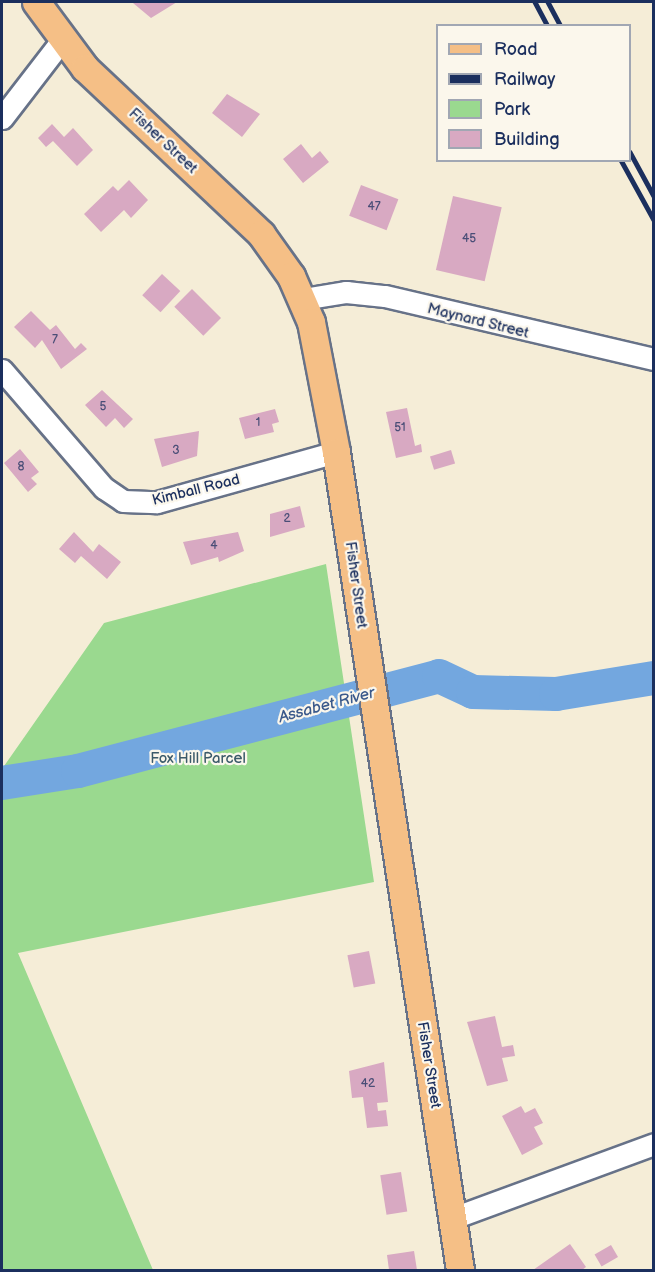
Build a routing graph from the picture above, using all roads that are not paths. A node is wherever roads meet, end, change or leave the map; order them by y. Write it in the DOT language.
graph roads {
  1 [pos="36,2"];
  2 [pos="62,40"];
  3 [pos="2,118"];
  4 [pos="303,299"];
  5 [pos="654,359"];
  6 [pos="2,370"];
  7 [pos="336,452"];
  8 [pos="654,1144"];
  9 [pos="453,1218"];
  10 [pos="460,1270"];
  1 -- 2 [label="main road, Fisher Street"];
  2 -- 3 [label="street"];
  2 -- 4 [label="main road, Fisher Street"];
  4 -- 5 [label="street, Maynard Street"];
  4 -- 7 [label="main road, Fisher Street"];
  6 -- 7 [label="street, Kimball Road"];
  7 -- 9 [label="main road, Fisher Street"];
  8 -- 9 [label="street"];
  9 -- 10 [label="main road, Fisher Street"];
}
